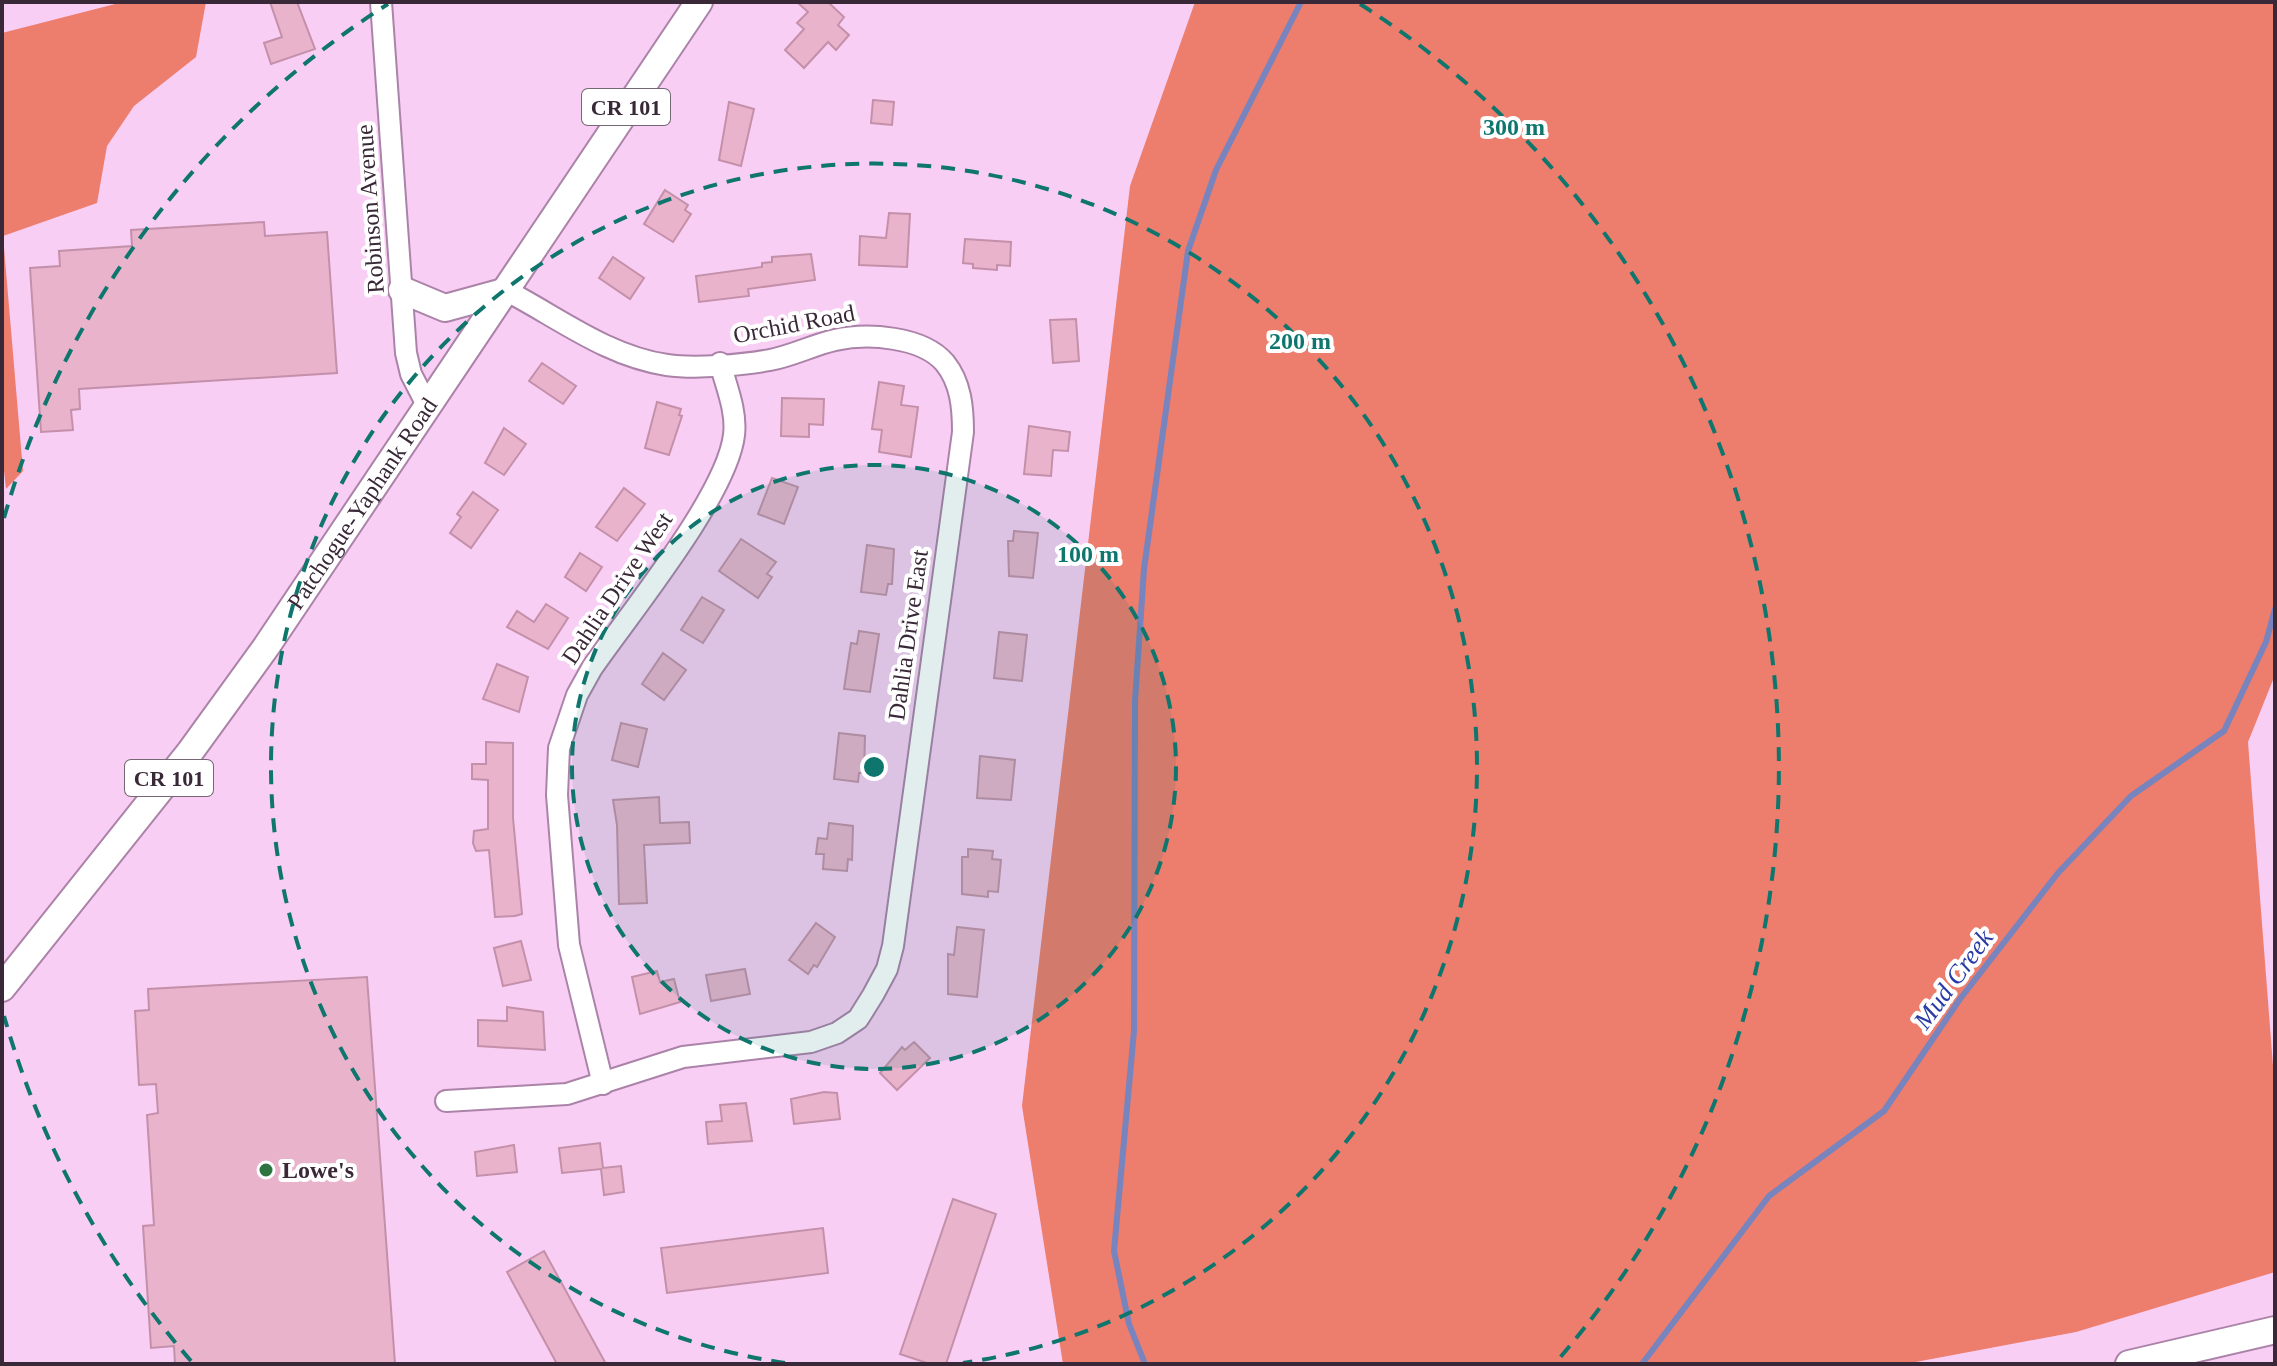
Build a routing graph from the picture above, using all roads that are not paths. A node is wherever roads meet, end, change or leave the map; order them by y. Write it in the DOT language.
graph roads {
  1 [pos="381,2"];
  2 [pos="699,2"];
  3 [pos="402,290"];
  4 [pos="507,291"];
  5 [pos="720,363"];
  6 [pos="428,407"];
  7 [pos="957,469"];
  8 [pos="2,988"];
  9 [pos="603,1084"];
  10 [pos="446,1101"];
  11 [pos="2275,1330"];
  12 [pos="2129,1364"];
  1 -- 3 [label="street, Robinson Avenue"];
  2 -- 4 [label="main road, Patchogue-Yaphank Road / CR 101"];
  3 -- 4 [label="main road"];
  3 -- 6 [label="street, Robinson Avenue"];
  4 -- 5 [label="street, Orchid Road"];
  4 -- 6 [label="main road, Patchogue-Yaphank Road / CR 101"];
  5 -- 7 [label="street, Orchid Road"];
  5 -- 9 [label="street, Dahlia Drive West"];
  6 -- 8 [label="main road, Patchogue-Yaphank Road / CR 101"];
  7 -- 9 [label="street, Dahlia Drive East"];
  9 -- 10 [label="street, Dahlia Drive East"];
  11 -- 12 [label="main road"];
}
